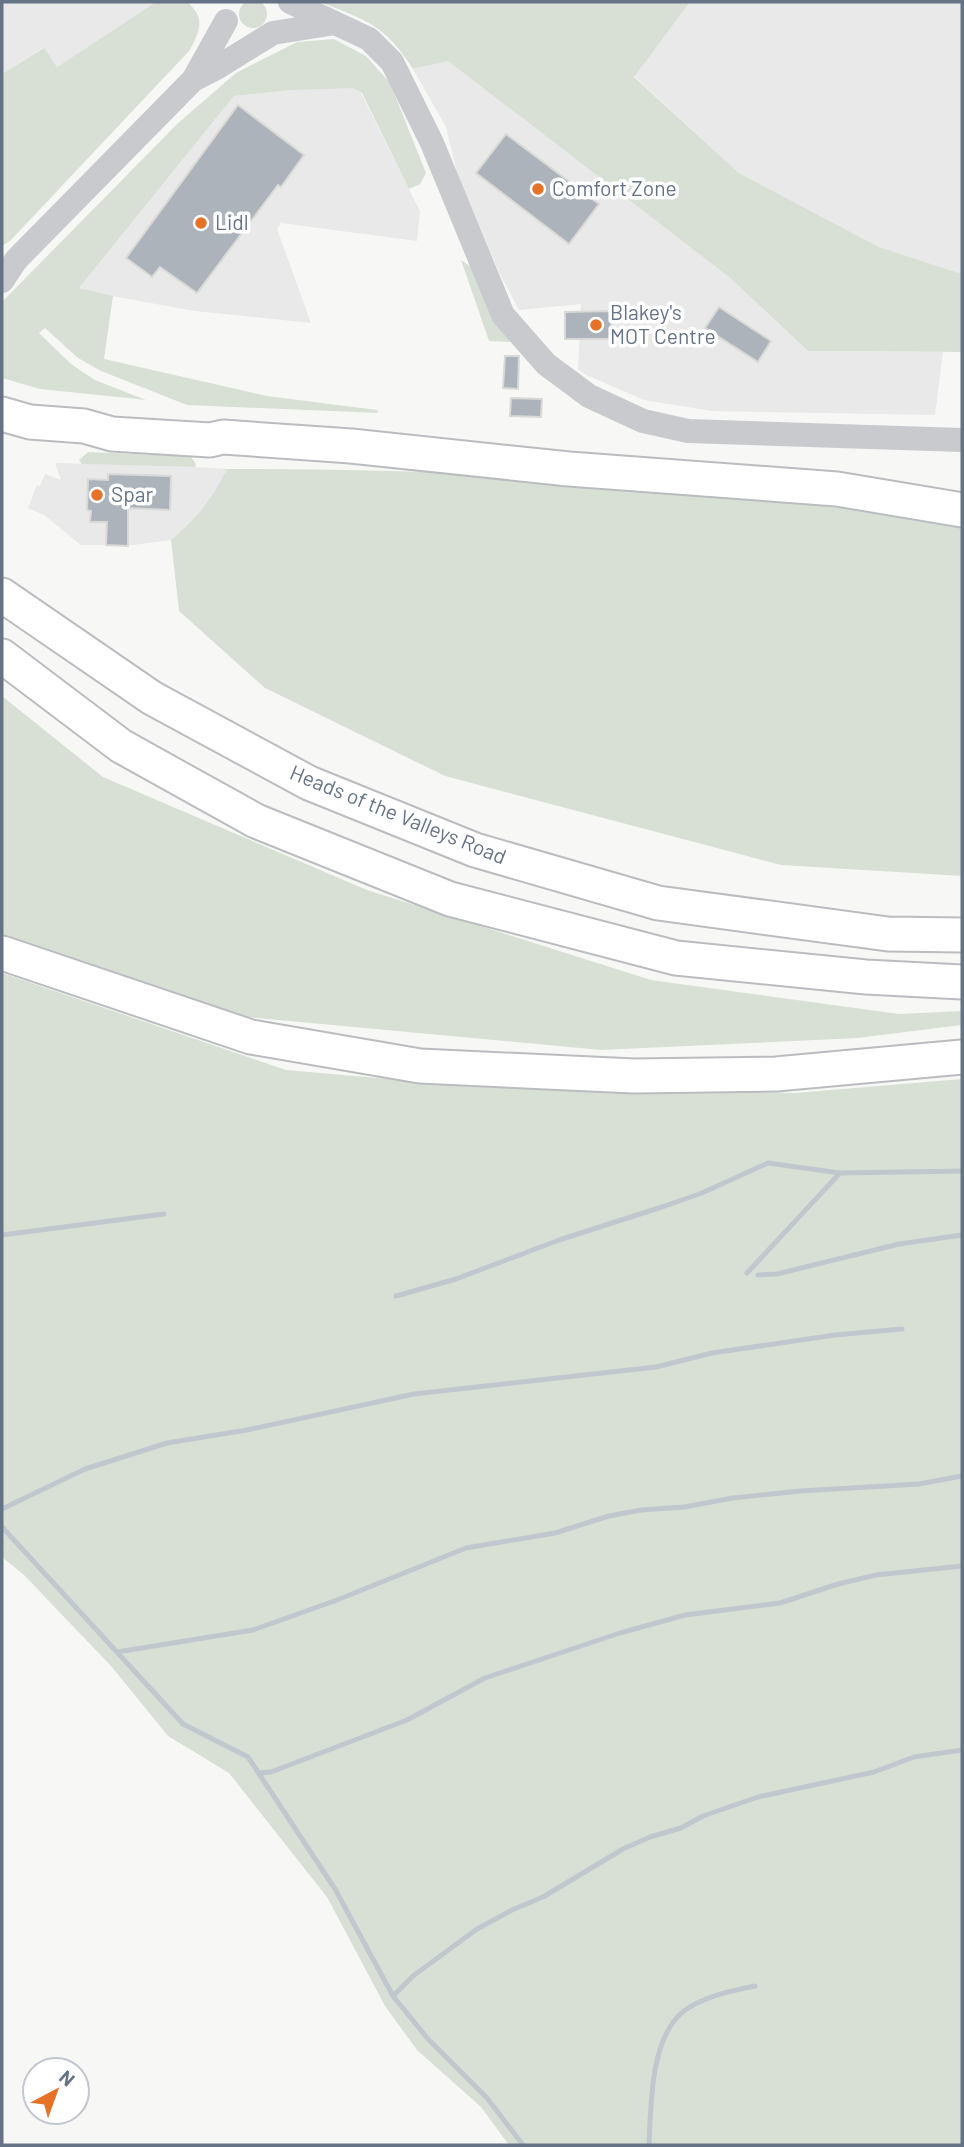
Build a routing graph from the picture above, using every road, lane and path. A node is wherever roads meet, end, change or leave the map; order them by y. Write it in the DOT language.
graph roads {
  1 [pos="278,2"];
  2 [pos="290,2"];
  3 [pos="227,11"];
  4 [pos="335,23"];
  5 [pos="266,37"];
  6 [pos="193,80"];
  7 [pos="9,262"];
  8 [pos="2,281"];
  9 [pos="2,414"];
  10 [pos="112,435"];
  11 [pos="2,438"];
  12 [pos="962,440"];
  13 [pos="962,510"];
  14 [pos="2,595"];
  15 [pos="2,656"];
  16 [pos="962,935"];
  17 [pos="2,953"];
  18 [pos="962,982"];
  19 [pos="962,1057"];
  1 -- 5 [label="street"];
  2 -- 4 [label="street"];
  3 -- 5 [label="street"];
  3 -- 6 [label="street"];
  4 -- 5 [label="street"];
  4 -- 12 [label="street"];
  5 -- 6 [label="street"];
  6 -- 7 [label="street"];
  7 -- 8 [label="street"];
  9 -- 10 [label="highway"];
  10 -- 11 [label="highway"];
  10 -- 13 [label="highway"];
  14 -- 16 [label="highway, Heads of the Valleys Road"];
  15 -- 18 [label="highway"];
  17 -- 19 [label="highway"];
}
